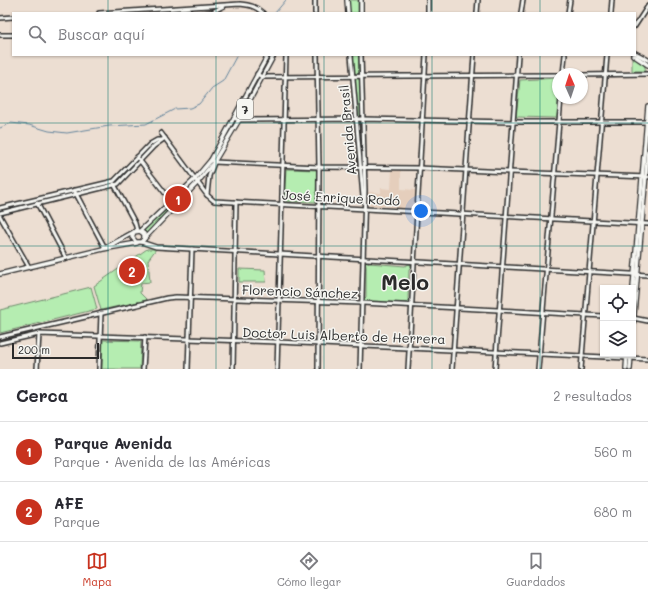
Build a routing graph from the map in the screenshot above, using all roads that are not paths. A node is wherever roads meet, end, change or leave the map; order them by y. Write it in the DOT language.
graph roads {
  1 [pos="315,0"];
  2 [pos="348,0"];
  3 [pos="361,0"];
  4 [pos="428,0"];
  5 [pos="478,0"];
  6 [pos="522,0"];
  7 [pos="570,0"];
  8 [pos="612,0"];
  9 [pos="227,5"];
  10 [pos="648,6"];
  11 [pos="115,12"];
  12 [pos="212,12"];
  13 [pos="262,12"];
  14 [pos="315,12"];
  15 [pos="348,12"];
  16 [pos="361,12"];
  17 [pos="428,12"];
  18 [pos="477,12"];
  19 [pos="521,12"];
  20 [pos="568,12"];
  21 [pos="611,12"];
  22 [pos="12,17"];
  23 [pos="0,18"];
  24 [pos="636,24"];
  25 [pos="0,35"];
  26 [pos="12,35"];
  27 [pos="636,55"];
  28 [pos="267,56"];
  29 [pos="273,56"];
  30 [pos="286,56"];
  31 [pos="317,56"];
  32 [pos="351,56"];
  33 [pos="362,56"];
  34 [pos="426,56"];
  35 [pos="474,56"];
  36 [pos="518,56"];
  37 [pos="565,56"];
  38 [pos="608,56"];
  39 [pos="636,56"];
  40 [pos="648,60"];
  41 [pos="648,65"];
  42 [pos="564,68"];
  43 [pos="257,74"];
  44 [pos="606,74"];
  45 [pos="648,74"];
  46 [pos="473,75"];
  47 [pos="517,75"];
  48 [pos="552,75"];
  49 [pos="588,75"];
  50 [pos="424,76"];
  51 [pos="262,77"];
  52 [pos="284,77"];
  53 [pos="352,77"];
  54 [pos="362,77"];
  55 [pos="318,78"];
  56 [pos="560,104"];
  57 [pos="648,106"];
  58 [pos="234,118"];
  59 [pos="363,119"];
  60 [pos="239,120"];
  61 [pos="284,120"];
  62 [pos="319,120"];
  63 [pos="356,120"];
  64 [pos="421,120"];
  65 [pos="469,120"];
  66 [pos="559,121"];
  67 [pos="513,122"];
  68 [pos="602,122"];
  69 [pos="647,122"];
  70 [pos="161,133"];
  71 [pos="164,138"];
  72 [pos="648,152"];
  73 [pos="137,156"];
  74 [pos="140,161"];
  75 [pos="212,161"];
  76 [pos="284,165"];
  77 [pos="319,167"];
  78 [pos="360,167"];
  79 [pos="364,167"];
  80 [pos="419,168"];
  81 [pos="466,170"];
  82 [pos="509,172"];
  83 [pos="554,173"];
  84 [pos="598,175"];
  85 [pos="641,176"];
  86 [pos="647,177"];
  87 [pos="112,181"];
  88 [pos="197,181"];
  89 [pos="114,185"];
  90 [pos="74,190"];
  91 [pos="76,195"];
  92 [pos="207,195"];
  93 [pos="35,199"];
  94 [pos="172,202"];
  95 [pos="236,202"];
  96 [pos="364,203"];
  97 [pos="37,204"];
  98 [pos="282,204"];
  99 [pos="319,206"];
  100 [pos="0,208"];
  101 [pos="364,208"];
  102 [pos="416,211"];
  103 [pos="0,213"];
  104 [pos="463,215"];
  105 [pos="0,216"];
  106 [pos="506,217"];
  107 [pos="550,219"];
  108 [pos="594,222"];
  109 [pos="639,223"];
  110 [pos="648,224"];
  111 [pos="137,231"];
  112 [pos="141,241"];
  113 [pos="106,248"];
  114 [pos="192,249"];
  115 [pos="236,251"];
  116 [pos="280,254"];
  117 [pos="319,257"];
  118 [pos="66,258"];
  119 [pos="363,259"];
  120 [pos="414,262"];
  121 [pos="459,265"];
  122 [pos="29,267"];
  123 [pos="502,267"];
  124 [pos="546,269"];
  125 [pos="590,272"];
  126 [pos="0,274"];
  127 [pos="636,275"];
  128 [pos="648,276"];
  129 [pos="633,285"];
  130 [pos="635,285"];
  131 [pos="191,297"];
  132 [pos="235,299"];
  133 [pos="279,301"];
  134 [pos="318,303"];
  135 [pos="362,304"];
  136 [pos="412,306"];
  137 [pos="456,308"];
  138 [pos="498,310"];
  139 [pos="542,312"];
  140 [pos="101,314"];
  141 [pos="586,316"];
  142 [pos="600,316"];
  143 [pos="636,318"];
  144 [pos="648,320"];
  145 [pos="29,329"];
  146 [pos="39,334"];
  147 [pos="30,335"];
  148 [pos="100,336"];
  149 [pos="0,337"];
  150 [pos="145,337"];
  151 [pos="189,339"];
  152 [pos="233,340"];
  153 [pos="278,342"];
  154 [pos="0,343"];
  155 [pos="318,344"];
  156 [pos="361,347"];
  157 [pos="409,349"];
  158 [pos="453,350"];
  159 [pos="496,352"];
  160 [pos="539,354"];
  161 [pos="582,356"];
  162 [pos="600,356"];
  163 [pos="629,357"];
  164 [pos="629,357"];
  165 [pos="635,357"];
  166 [pos="648,359"];
  167 [pos="37,369"];
  168 [pos="99,369"];
  169 [pos="143,369"];
  170 [pos="188,369"];
  171 [pos="233,369"];
  172 [pos="277,369"];
  173 [pos="318,369"];
  174 [pos="360,369"];
  175 [pos="408,369"];
  176 [pos="452,369"];
  177 [pos="495,369"];
  178 [pos="538,369"];
  179 [pos="581,369"];
  180 [pos="626,369"];
  181 [pos="630,369"];
  1 -- 14 [label="street"];
  2 -- 15 [label="main road"];
  3 -- 16 [label="main road"];
  4 -- 17 [label="street"];
  5 -- 18 [label="street"];
  6 -- 19 [label="street"];
  7 -- 20 [label="street"];
  8 -- 21 [label="street"];
  9 -- 11 [label="street"];
  9 -- 12 [label="street"];
  9 -- 13 [label="street"];
  10 -- 24 [label="street"];
  22 -- 23 [label="street"];
  25 -- 26 [label="street"];
  27 -- 40 [label="main road"];
  28 -- 43 [label="main road, 7"];
  29 -- 51 [label="main road, 7"];
  30 -- 52 [label="street"];
  31 -- 55 [label="street"];
  32 -- 53 [label="street, Avenida Brasil"];
  33 -- 54 [label="street, Avenida Brasil"];
  34 -- 50 [label="street"];
  35 -- 46 [label="street"];
  36 -- 47 [label="street"];
  37 -- 42 [label="street"];
  38 -- 44 [label="street"];
  39 -- 41 [label="main road"];
  43 -- 51 [label="street"];
  43 -- 58 [label="main road, 7"];
  44 -- 45 [label="street"];
  44 -- 49 [label="street"];
  44 -- 68 [label="street"];
  46 -- 47 [label="street"];
  46 -- 50 [label="street"];
  46 -- 65 [label="street"];
  47 -- 48 [label="street"];
  47 -- 67 [label="street"];
  50 -- 54 [label="street"];
  50 -- 64 [label="street"];
  51 -- 52 [label="street"];
  51 -- 60 [label="main road, 7"];
  52 -- 55 [label="street"];
  52 -- 61 [label="street"];
  53 -- 54 [label="street"];
  53 -- 55 [label="street"];
  53 -- 63 [label="street, Avenida Brasil"];
  54 -- 59 [label="street, Avenida Brasil"];
  55 -- 62 [label="street"];
  56 -- 66 [label="street"];
  57 -- 69 [label="main road"];
  58 -- 60 [label="street"];
  58 -- 75 [label="main road, 7"];
  59 -- 63 [label="street"];
  59 -- 64 [label="street"];
  59 -- 79 [label="street, Avenida Brasil"];
  60 -- 61 [label="street"];
  60 -- 75 [label="main road, 7"];
  61 -- 62 [label="street"];
  61 -- 76 [label="street"];
  62 -- 63 [label="street"];
  62 -- 77 [label="street"];
  63 -- 78 [label="street, Avenida Brasil"];
  64 -- 65 [label="street"];
  64 -- 80 [label="street"];
  65 -- 67 [label="street"];
  65 -- 81 [label="street"];
  66 -- 67 [label="street"];
  66 -- 68 [label="street"];
  66 -- 83 [label="street"];
  67 -- 82 [label="street"];
  68 -- 69 [label="street"];
  68 -- 84 [label="street"];
  69 -- 85 [label="main road"];
  70 -- 71 [label="street"];
  71 -- 73 [label="street"];
  71 -- 74 [label="street"];
  71 -- 88 [label="street"];
  72 -- 86 [label="main road"];
  73 -- 74 [label="street"];
  73 -- 87 [label="street"];
  74 -- 89 [label="street"];
  74 -- 94 [label="street"];
  75 -- 76 [label="street"];
  75 -- 88 [label="main road, 7"];
  75 -- 92 [label="street"];
  76 -- 77 [label="street"];
  76 -- 98 [label="street"];
  77 -- 78 [label="street"];
  77 -- 99 [label="street"];
  78 -- 79 [label="street"];
  78 -- 96 [label="street, Avenida Brasil"];
  79 -- 80 [label="street"];
  79 -- 96 [label="street, Avenida Brasil"];
  80 -- 81 [label="street"];
  80 -- 102 [label="street"];
  81 -- 82 [label="street"];
  81 -- 104 [label="street"];
  82 -- 83 [label="street"];
  82 -- 106 [label="street"];
  83 -- 84 [label="street"];
  83 -- 107 [label="street"];
  84 -- 85 [label="street"];
  84 -- 108 [label="street"];
  85 -- 86 [label="street"];
  85 -- 109 [label="main road"];
  86 -- 109 [label="main road"];
  87 -- 89 [label="street"];
  87 -- 90 [label="street"];
  88 -- 92 [label="street"];
  88 -- 94 [label="main road, 7"];
  88 -- 112 [label="main road, 7"];
  89 -- 91 [label="street"];
  89 -- 111 [label="street"];
  90 -- 91 [label="street"];
  90 -- 93 [label="street"];
  91 -- 97 [label="street"];
  91 -- 113 [label="street"];
  92 -- 95 [label="street, José Enrique Rodó"];
  93 -- 97 [label="street"];
  93 -- 100 [label="street"];
  94 -- 111 [label="main road, 7"];
  95 -- 98 [label="street, José Enrique Rodó"];
  95 -- 115 [label="street"];
  96 -- 101 [label="street, Avenida Brasil"];
  97 -- 103 [label="street"];
  97 -- 118 [label="street"];
  98 -- 99 [label="street, José Enrique Rodó"];
  98 -- 116 [label="street"];
  99 -- 101 [label="street, José Enrique Rodó"];
  99 -- 117 [label="street"];
  101 -- 102 [label="street, José Enrique Rodó"];
  101 -- 119 [label="street, Avenida Brasil"];
  102 -- 104 [label="street, José Enrique Rodó"];
  102 -- 120 [label="street"];
  104 -- 106 [label="street, José Enrique Rodó"];
  104 -- 121 [label="street"];
  105 -- 122 [label="street"];
  106 -- 107 [label="street, José Enrique Rodó"];
  106 -- 123 [label="street"];
  107 -- 108 [label="street, José Enrique Rodó"];
  107 -- 124 [label="street"];
  108 -- 109 [label="street, José Enrique Rodó"];
  108 -- 125 [label="street"];
  109 -- 110 [label="street, José Enrique Rodó"];
  109 -- 127 [label="main road"];
  111 -- 112 [label="main road"];
  111 -- 112 [label="main road"];
  111 -- 113 [label="main road, 7"];
  112 -- 113 [label="main road, 7"];
  112 -- 114 [label="street"];
  113 -- 118 [label="main road, 7"];
  114 -- 115 [label="street"];
  114 -- 131 [label="street"];
  115 -- 116 [label="street"];
  115 -- 132 [label="street"];
  116 -- 117 [label="street"];
  116 -- 133 [label="street"];
  117 -- 119 [label="street"];
  117 -- 134 [label="street"];
  118 -- 122 [label="main road, 7"];
  119 -- 120 [label="street"];
  119 -- 135 [label="street, Avenida Brasil"];
  120 -- 121 [label="street"];
  120 -- 136 [label="street"];
  121 -- 123 [label="street"];
  121 -- 137 [label="street"];
  122 -- 126 [label="main road, 7"];
  123 -- 124 [label="street"];
  123 -- 138 [label="street"];
  124 -- 125 [label="street"];
  124 -- 139 [label="street"];
  125 -- 127 [label="street"];
  125 -- 141 [label="street"];
  127 -- 128 [label="street"];
  127 -- 129 [label="main road"];
  127 -- 130 [label="main road"];
  131 -- 132 [label="street, Florencio Sánchez"];
  131 -- 140 [label="street, Florencio Sánchez"];
  131 -- 151 [label="street"];
  132 -- 133 [label="street, Florencio Sánchez"];
  132 -- 152 [label="street"];
  133 -- 134 [label="street, Florencio Sánchez"];
  133 -- 153 [label="street"];
  134 -- 135 [label="street, Florencio Sánchez"];
  134 -- 155 [label="street"];
  135 -- 136 [label="street, Florencio Sánchez"];
  135 -- 156 [label="street, Avenida Brasil"];
  136 -- 137 [label="street, Florencio Sánchez"];
  136 -- 157 [label="street"];
  137 -- 138 [label="street, Florencio Sánchez"];
  137 -- 158 [label="street"];
  138 -- 139 [label="street, Florencio Sánchez"];
  138 -- 159 [label="street"];
  139 -- 141 [label="street, Florencio Sánchez"];
  139 -- 160 [label="street"];
  140 -- 145 [label="street, Florencio Sánchez"];
  140 -- 148 [label="street"];
  141 -- 142 [label="street, Florencio Sánchez"];
  141 -- 161 [label="street"];
  143 -- 144 [label="street"];
  145 -- 147 [label="street"];
  145 -- 149 [label="street, Florencio Sánchez"];
  146 -- 147 [label="street"];
  146 -- 148 [label="street, Doctor Luis Alberto de Herrera"];
  146 -- 167 [label="street"];
  147 -- 154 [label="street"];
  148 -- 150 [label="street, Doctor Luis Alberto de Herrera"];
  148 -- 168 [label="street"];
  150 -- 151 [label="street, Doctor Luis Alberto de Herrera"];
  150 -- 169 [label="street"];
  151 -- 152 [label="street, Doctor Luis Alberto de Herrera"];
  151 -- 170 [label="street"];
  152 -- 153 [label="street, Doctor Luis Alberto de Herrera"];
  152 -- 171 [label="street"];
  153 -- 155 [label="street, Doctor Luis Alberto de Herrera"];
  153 -- 172 [label="street"];
  155 -- 156 [label="street, Doctor Luis Alberto de Herrera"];
  155 -- 173 [label="street"];
  156 -- 157 [label="street, Doctor Luis Alberto de Herrera"];
  156 -- 174 [label="street, Avenida Brasil"];
  157 -- 158 [label="street, Doctor Luis Alberto de Herrera"];
  157 -- 175 [label="street"];
  158 -- 159 [label="street, Doctor Luis Alberto de Herrera"];
  158 -- 176 [label="street"];
  159 -- 160 [label="street, Doctor Luis Alberto de Herrera"];
  159 -- 177 [label="street"];
  160 -- 161 [label="street, Doctor Luis Alberto de Herrera"];
  160 -- 178 [label="street"];
  161 -- 162 [label="street, Doctor Luis Alberto de Herrera"];
  161 -- 179 [label="street"];
  163 -- 180 [label="main road"];
  164 -- 181 [label="main road"];
  165 -- 166 [label="street, Doctor Luis Alberto de Herrera"];
}
